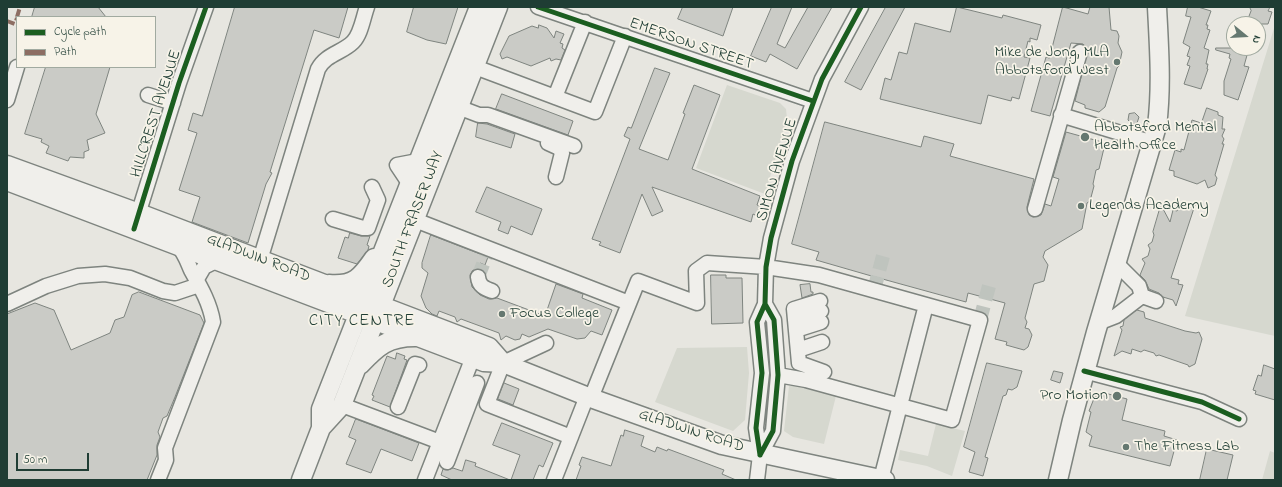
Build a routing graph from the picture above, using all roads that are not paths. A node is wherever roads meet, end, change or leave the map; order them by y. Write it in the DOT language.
graph roads {
  1 [pos="206,7"];
  2 [pos="367,7"];
  3 [pos="479,7"];
  4 [pos="498,7"];
  5 [pos="538,7"];
  6 [pos="860,7"];
  7 [pos="1157,7"];
  8 [pos="585,22"];
  9 [pos="625,36"];
  10 [pos="1080,52"];
  11 [pos="475,67"];
  12 [pos="17,68"];
  13 [pos="148,95"];
  14 [pos="555,97"];
  15 [pos="7,100"];
  16 [pos="442,101"];
  17 [pos="814,101"];
  18 [pos="173,103"];
  19 [pos="459,108"];
  20 [pos="479,115"];
  21 [pos="1061,115"];
  22 [pos="1153,143"];
  23 [pos="574,146"];
  24 [pos="7,165"];
  25 [pos="556,177"];
  26 [pos="7,181"];
  27 [pos="372,187"];
  28 [pos="1035,209"];
  29 [pos="333,219"];
  30 [pos="415,220"];
  31 [pos="136,221"];
  32 [pos="388,238"];
  33 [pos="178,246"];
  34 [pos="403,251"];
  35 [pos="260,260"];
  36 [pos="216,261"];
  37 [pos="1116,263"];
  38 [pos="766,267"];
  39 [pos="478,277"];
  40 [pos="198,282"];
  41 [pos="320,291"];
  42 [pos="492,291"];
  43 [pos="1142,296"];
  44 [pos="1156,300"];
  45 [pos="629,303"];
  46 [pos="7,304"];
  47 [pos="765,304"];
  48 [pos="926,305"];
  49 [pos="361,307"];
  50 [pos="378,313"];
  51 [pos="1098,323"];
  52 [pos="821,327"];
  53 [pos="425,331"];
  54 [pos="797,340"];
  55 [pos="546,343"];
  56 [pos="473,357"];
  57 [pos="503,363"];
  58 [pos="338,364"];
  59 [pos="419,365"];
  60 [pos="356,370"];
  61 [pos="1084,371"];
  62 [pos="824,372"];
  63 [pos="778,376"];
  64 [pos="478,383"];
  65 [pos="589,397"];
  66 [pos="342,405"];
  67 [pos="900,406"];
  68 [pos="398,407"];
  69 [pos="1239,419"];
  70 [pos="321,428"];
  71 [pos="571,437"];
  72 [pos="446,439"];
  73 [pos="760,455"];
  74 [pos="447,462"];
  75 [pos="1062,475"];
  76 [pos="158,480"];
  77 [pos="300,480"];
  78 [pos="425,480"];
  79 [pos="554,480"];
  80 [pos="757,480"];
  81 [pos="883,480"];
  82 [pos="1046,480"];
  1 -- 18 [label="street, HILLCREST AVENUE"];
  2 -- 35 [label="street"];
  3 -- 16 [label="main road, SOUTH FRASER WAY"];
  4 -- 11 [label="main road, SOUTH FRASER WAY"];
  5 -- 8 [label="street, EMERSON STREET"];
  6 -- 17 [label="street, SIMON AVENUE"];
  7 -- 22 [label="main road"];
  8 -- 9 [label="street, EMERSON STREET"];
  8 -- 14 [label="street"];
  9 -- 14 [label="street"];
  9 -- 17 [label="street, EMERSON STREET"];
  10 -- 21 [label="street"];
  11 -- 14 [label="street"];
  11 -- 19 [label="main road, SOUTH FRASER WAY"];
  12 -- 15 [label="street"];
  13 -- 18 [label="street"];
  16 -- 19 [label="street"];
  16 -- 32 [label="main road, SOUTH FRASER WAY"];
  17 -- 38 [label="street, SIMON AVENUE"];
  18 -- 31 [label="street, HILLCREST AVENUE"];
  19 -- 20 [label="street"];
  19 -- 30 [label="main road, SOUTH FRASER WAY"];
  20 -- 23 [label="street"];
  20 -- 25 [label="street"];
  21 -- 22 [label="street"];
  21 -- 28 [label="street"];
  22 -- 37 [label="main road"];
  24 -- 31 [label="main road, GLADWIN ROAD"];
  26 -- 31 [label="main road, GLADWIN ROAD"];
  27 -- 29 [label="street"];
  30 -- 34 [label="main road, SOUTH FRASER WAY"];
  30 -- 45 [label="street"];
  31 -- 33 [label="main road, GLADWIN ROAD"];
  31 -- 35 [label="main road, GLADWIN ROAD"];
  32 -- 41 [label="main road"];
  32 -- 49 [label="main road, SOUTH FRASER WAY"];
  33 -- 36 [label="main road, GLADWIN ROAD"];
  33 -- 40 [label="street"];
  34 -- 50 [label="main road, SOUTH FRASER WAY"];
  34 -- 53 [label="main road"];
  35 -- 41 [label="main road, GLADWIN ROAD"];
  36 -- 40 [label="street"];
  36 -- 41 [label="main road, GLADWIN ROAD"];
  37 -- 43 [label="street"];
  37 -- 51 [label="main road"];
  38 -- 45 [label="street"];
  38 -- 47 [label="street, SIMON AVENUE"];
  38 -- 48 [label="street"];
  39 -- 42 [label="street"];
  40 -- 46 [label="street"];
  40 -- 76 [label="street"];
  41 -- 49 [label="main road, GLADWIN ROAD"];
  41 -- 58 [label="main road"];
  43 -- 44 [label="street"];
  43 -- 51 [label="street"];
  45 -- 65 [label="street"];
  47 -- 63 [label="street, SIMON AVENUE"];
  47 -- 73 [label="street, SIMON AVENUE"];
  48 -- 67 [label="street"];
  48 -- 67 [label="street"];
  49 -- 50 [label="main road, GLADWIN ROAD"];
  49 -- 58 [label="main road, SOUTH FRASER WAY"];
  50 -- 53 [label="main road, GLADWIN ROAD"];
  50 -- 60 [label="main road, SOUTH FRASER WAY"];
  51 -- 61 [label="main road"];
  52 -- 54 [label="street"];
  52 -- 54 [label="street"];
  52 -- 54 [label="street"];
  53 -- 56 [label="main road, GLADWIN ROAD"];
  53 -- 57 [label="main road, GLADWIN ROAD"];
  53 -- 60 [label="main road"];
  54 -- 62 [label="street"];
  55 -- 57 [label="street"];
  56 -- 57 [label="main road, GLADWIN ROAD"];
  56 -- 72 [label="street"];
  57 -- 65 [label="main road, GLADWIN ROAD"];
  57 -- 71 [label="street"];
  58 -- 70 [label="main road, SOUTH FRASER WAY"];
  59 -- 68 [label="street"];
  60 -- 66 [label="main road, SOUTH FRASER WAY"];
  61 -- 69 [label="street"];
  61 -- 75 [label="main road"];
  63 -- 67 [label="street"];
  63 -- 73 [label="street, SIMON AVENUE"];
  64 -- 72 [label="street"];
  65 -- 71 [label="street"];
  65 -- 73 [label="main road, GLADWIN ROAD"];
  66 -- 70 [label="main road, SOUTH FRASER WAY"];
  66 -- 72 [label="street"];
  67 -- 81 [label="street"];
  70 -- 77 [label="main road, SOUTH FRASER WAY"];
  71 -- 79 [label="street"];
  72 -- 74 [label="street"];
  72 -- 78 [label="street"];
  73 -- 80 [label="street"];
  73 -- 81 [label="main road, GLADWIN ROAD"];
  75 -- 82 [label="main road"];
}
